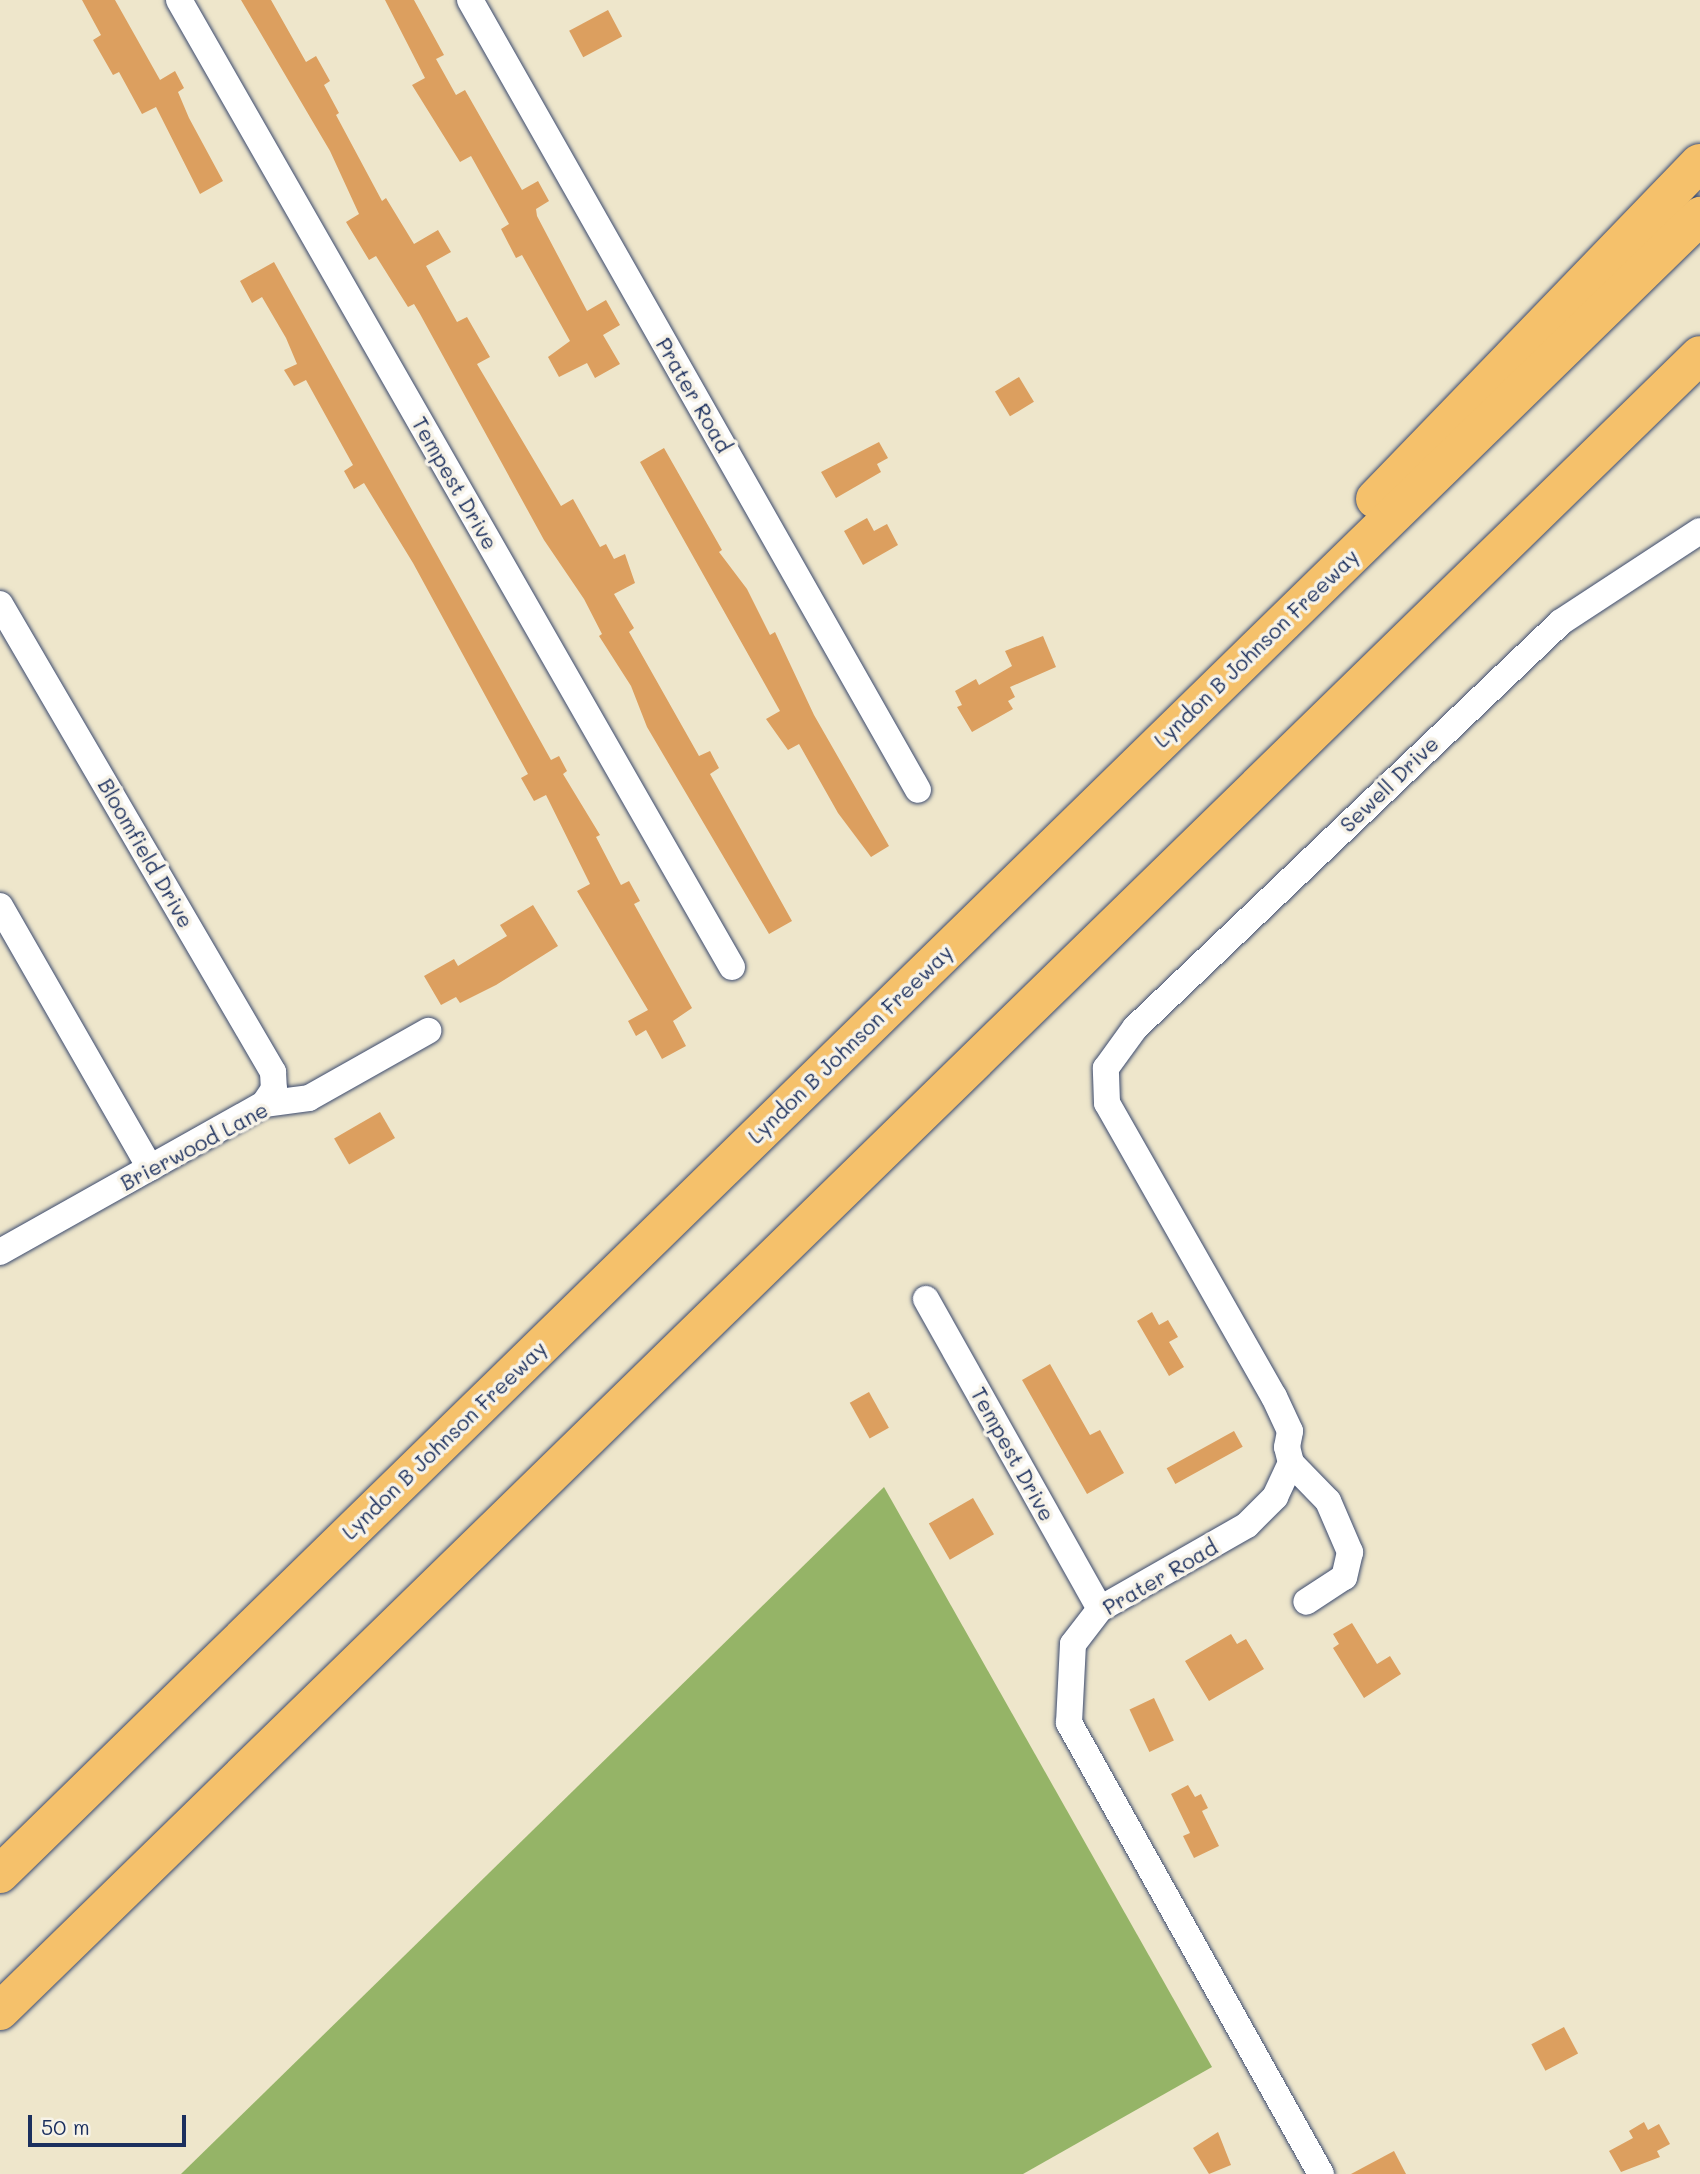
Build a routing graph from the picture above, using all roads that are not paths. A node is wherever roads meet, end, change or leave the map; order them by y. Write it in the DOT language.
graph roads {
  1 [pos="179,0"];
  2 [pos="470,0"];
  3 [pos="1700,163"];
  4 [pos="1700,216"];
  5 [pos="1700,355"];
  6 [pos="1700,387"];
  7 [pos="1700,531"];
  8 [pos="1466,583"];
  9 [pos="0,604"];
  10 [pos="918,790"];
  11 [pos="1082,817"];
  12 [pos="0,905"];
  13 [pos="732,967"];
  14 [pos="428,1031"];
  15 [pos="1106,1068"];
  16 [pos="264,1104"];
  17 [pos="150,1168"];
  18 [pos="0,1252"];
  19 [pos="926,1299"];
  20 [pos="1291,1463"];
  21 [pos="1306,1602"];
  22 [pos="1100,1609"];
  23 [pos="0,1874"];
  24 [pos="0,2011"];
  25 [pos="1321,2174"];
  1 -- 13 [label="street, Tempest Drive"];
  2 -- 10 [label="street, Prater Road"];
  3 -- 11 [label="highway"];
  4 -- 11 [label="highway, Lyndon B Johnson Freeway"];
  5 -- 8 [label="highway"];
  6 -- 8 [label="highway"];
  7 -- 15 [label="street, Sewell Drive"];
  8 -- 24 [label="highway"];
  9 -- 16 [label="street, Bloomfield Drive"];
  11 -- 23 [label="highway, Lyndon B Johnson Freeway"];
  12 -- 17 [label="street"];
  14 -- 16 [label="street, Brierwood Lane"];
  15 -- 20 [label="street, Prater Road"];
  16 -- 17 [label="street, Brierwood Lane"];
  17 -- 18 [label="street, Brierwood Lane"];
  19 -- 22 [label="street, Tempest Drive"];
  20 -- 21 [label="street"];
  20 -- 22 [label="street, Prater Road"];
  22 -- 25 [label="street, Prater Road"];
}
